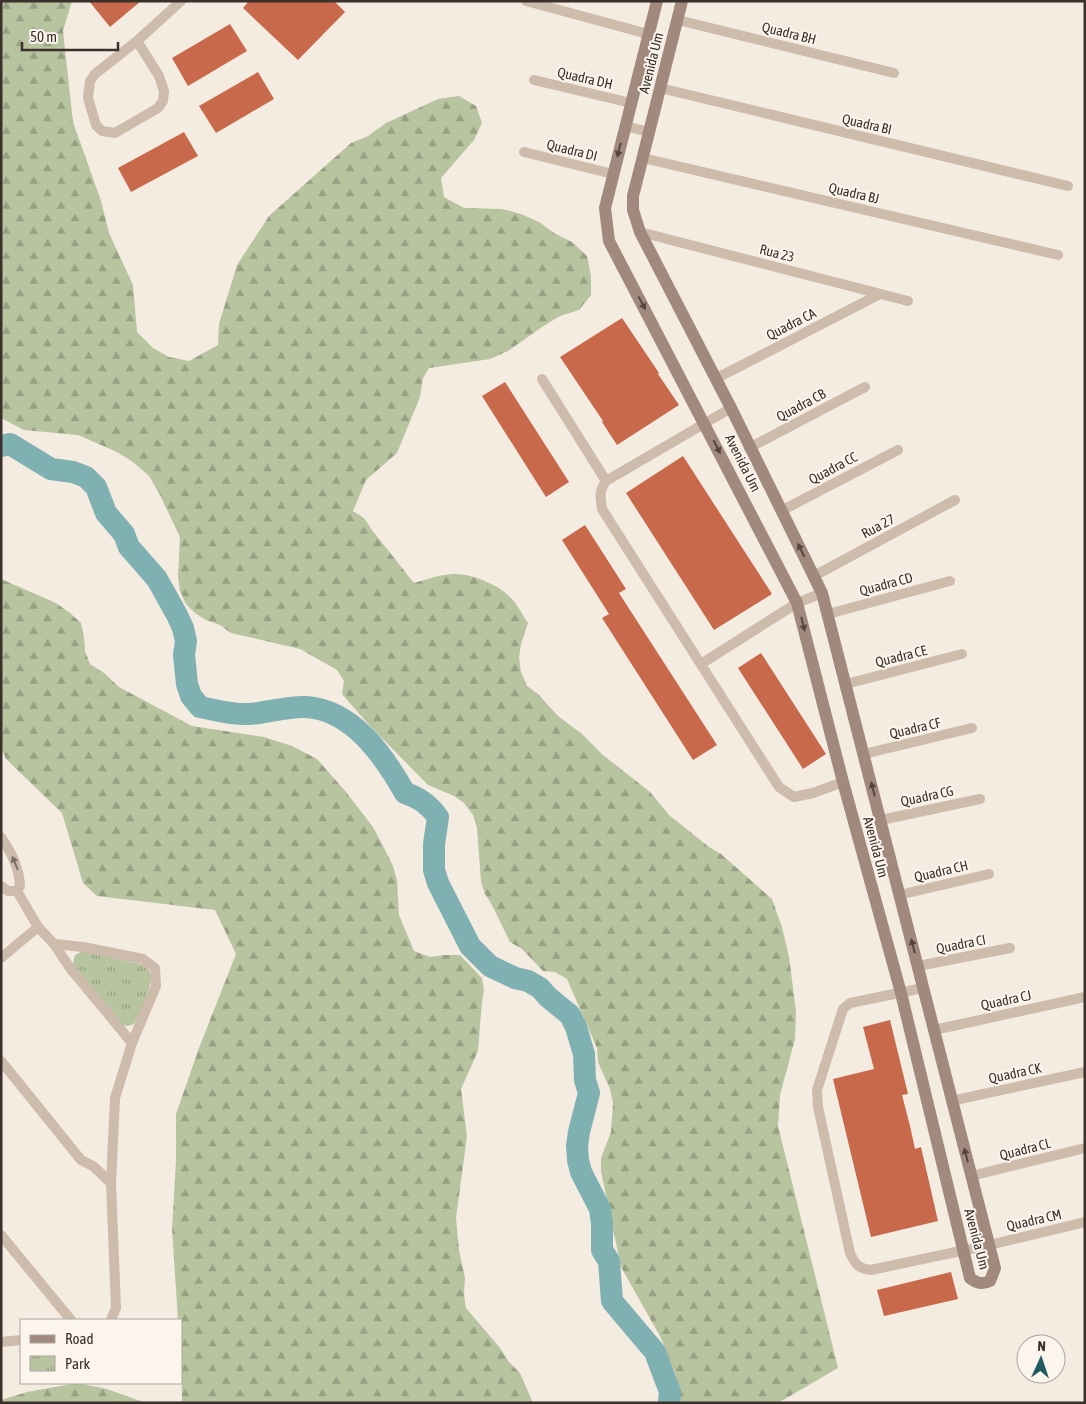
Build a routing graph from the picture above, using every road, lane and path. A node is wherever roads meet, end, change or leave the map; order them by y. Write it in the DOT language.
graph roads {
  1 [pos="181,1"];
  2 [pos="526,1"];
  3 [pos="657,1"];
  4 [pos="682,1"];
  5 [pos="678,20"];
  6 [pos="648,34"];
  7 [pos="137,41"];
  8 [pos="894,73"];
  9 [pos="534,80"];
  10 [pos="660,88"];
  11 [pos="631,103"];
  12 [pos="625,126"];
  13 [pos="649,132"];
  14 [pos="524,152"];
  15 [pos="643,158"];
  16 [pos="613,174"];
  17 [pos="1068,186"];
  18 [pos="640,232"];
  19 [pos="1058,255"];
  20 [pos="880,294"];
  21 [pos="908,301"];
  22 [pos="542,379"];
  23 [pos="715,379"];
  24 [pos="866,387"];
  25 [pos="731,408"];
  26 [pos="705,422"];
  27 [pos="749,448"];
  28 [pos="898,450"];
  29 [pos="606,481"];
  30 [pos="955,500"];
  31 [pos="781,511"];
  32 [pos="814,576"];
  33 [pos="950,581"];
  34 [pos="822,593"];
  35 [pos="797,603"];
  36 [pos="828,614"];
  37 [pos="962,654"];
  38 [pos="701,664"];
  39 [pos="846,684"];
  40 [pos="972,728"];
  41 [pos="864,754"];
  42 [pos="843,782"];
  43 [pos="980,799"];
  44 [pos="881,820"];
  45 [pos="1,836"];
  46 [pos="990,874"];
  47 [pos="1,886"];
  48 [pos="17,891"];
  49 [pos="899,895"];
  50 [pos="38,927"];
  51 [pos="54,944"];
  52 [pos="1010,948"];
  53 [pos="1,958"];
  54 [pos="918,966"];
  55 [pos="923,988"];
  56 [pos="901,993"];
  57 [pos="1085,997"];
  58 [pos="934,1030"];
  59 [pos="132,1043"];
  60 [pos="1,1061"];
  61 [pos="1085,1072"];
  62 [pos="951,1100"];
  63 [pos="1085,1148"];
  64 [pos="971,1176"];
  65 [pos="111,1183"];
  66 [pos="1085,1222"];
  67 [pos="1,1235"];
  68 [pos="989,1245"];
  69 [pos="963,1250"];
  70 [pos="70,1319"];
  71 [pos="111,1319"];
  72 [pos="20,1340"];
  73 [pos="1,1342"];
  1 -- 7 [label="street"];
  2 -- 6 [label="street"];
  3 -- 6 [label="street, Avenida Um"];
  4 -- 5 [label="street, Avenida Um"];
  5 -- 8 [label="street, Quadra BH"];
  5 -- 10 [label="street, Avenida Um"];
  6 -- 11 [label="street, Avenida Um"];
  7 -- 7 [label="street"];
  9 -- 11 [label="street, Quadra DH"];
  10 -- 13 [label="street, Avenida Um"];
  10 -- 17 [label="street, Quadra BI"];
  11 -- 12 [label="street, Avenida Um"];
  12 -- 13 [label="street"];
  12 -- 16 [label="street, Avenida Um, one-way"];
  13 -- 15 [label="street, Avenida Um"];
  14 -- 16 [label="street, Quadra DI"];
  15 -- 18 [label="street, Avenida Um"];
  15 -- 19 [label="street, Quadra BJ"];
  16 -- 26 [label="street, Avenida Um, one-way"];
  18 -- 20 [label="street, Rua 23"];
  18 -- 23 [label="street, Avenida Um"];
  20 -- 21 [label="street, Rua 23"];
  20 -- 23 [label="street, Quadra CA"];
  22 -- 29 [label="street"];
  23 -- 25 [label="street, Avenida Um"];
  24 -- 27 [label="street, Quadra CB"];
  25 -- 26 [label="street"];
  25 -- 27 [label="street, Avenida Um"];
  26 -- 29 [label="street"];
  26 -- 35 [label="street, Avenida Um, one-way"];
  27 -- 31 [label="street, Avenida Um"];
  28 -- 31 [label="street, Quadra CC"];
  29 -- 38 [label="street"];
  30 -- 32 [label="street, Rua 27"];
  32 -- 31 [label="street, Avenida Um, one-way"];
  32 -- 34 [label="street, Avenida Um"];
  33 -- 36 [label="street, Quadra CD"];
  34 -- 35 [label="street"];
  34 -- 36 [label="street, Avenida Um"];
  35 -- 38 [label="street"];
  35 -- 42 [label="street, Avenida Um, one-way"];
  36 -- 39 [label="street, Avenida Um"];
  37 -- 39 [label="street, Quadra CE"];
  38 -- 42 [label="street"];
  39 -- 41 [label="street, Avenida Um"];
  40 -- 41 [label="street, Quadra CF"];
  44 -- 41 [label="street, Avenida Um, one-way"];
  42 -- 56 [label="street, Avenida Um"];
  43 -- 44 [label="street, Quadra CG"];
  44 -- 49 [label="street, Avenida Um"];
  48 -- 45 [label="street, one-way"];
  46 -- 49 [label="street, Quadra CH"];
  47 -- 48 [label="street"];
  48 -- 50 [label="street"];
  54 -- 49 [label="street, Avenida Um, one-way"];
  50 -- 51 [label="street"];
  50 -- 53 [label="street"];
  51 -- 59 [label="street"];
  51 -- 59 [label="street"];
  52 -- 54 [label="street, Quadra CI"];
  54 -- 55 [label="street, Avenida Um"];
  55 -- 56 [label="street, Quadra CM"];
  55 -- 58 [label="street, Avenida Um"];
  56 -- 69 [label="street, Avenida Um"];
  56 -- 69 [label="street, Quadra CM"];
  57 -- 58 [label="street, Quadra CJ"];
  58 -- 62 [label="street, Avenida Um"];
  59 -- 65 [label="street"];
  60 -- 65 [label="street"];
  61 -- 62 [label="street, Quadra CK"];
  64 -- 62 [label="street, Avenida Um, one-way"];
  63 -- 64 [label="street, Quadra CL"];
  64 -- 68 [label="street, Avenida Um"];
  65 -- 71 [label="street"];
  66 -- 68 [label="street, Quadra CM"];
  67 -- 70 [label="street"];
  68 -- 69 [label="street, Quadra CM"];
  68 -- 69 [label="street, Avenida Um"];
  72 -- 73 [label="street"];
}
